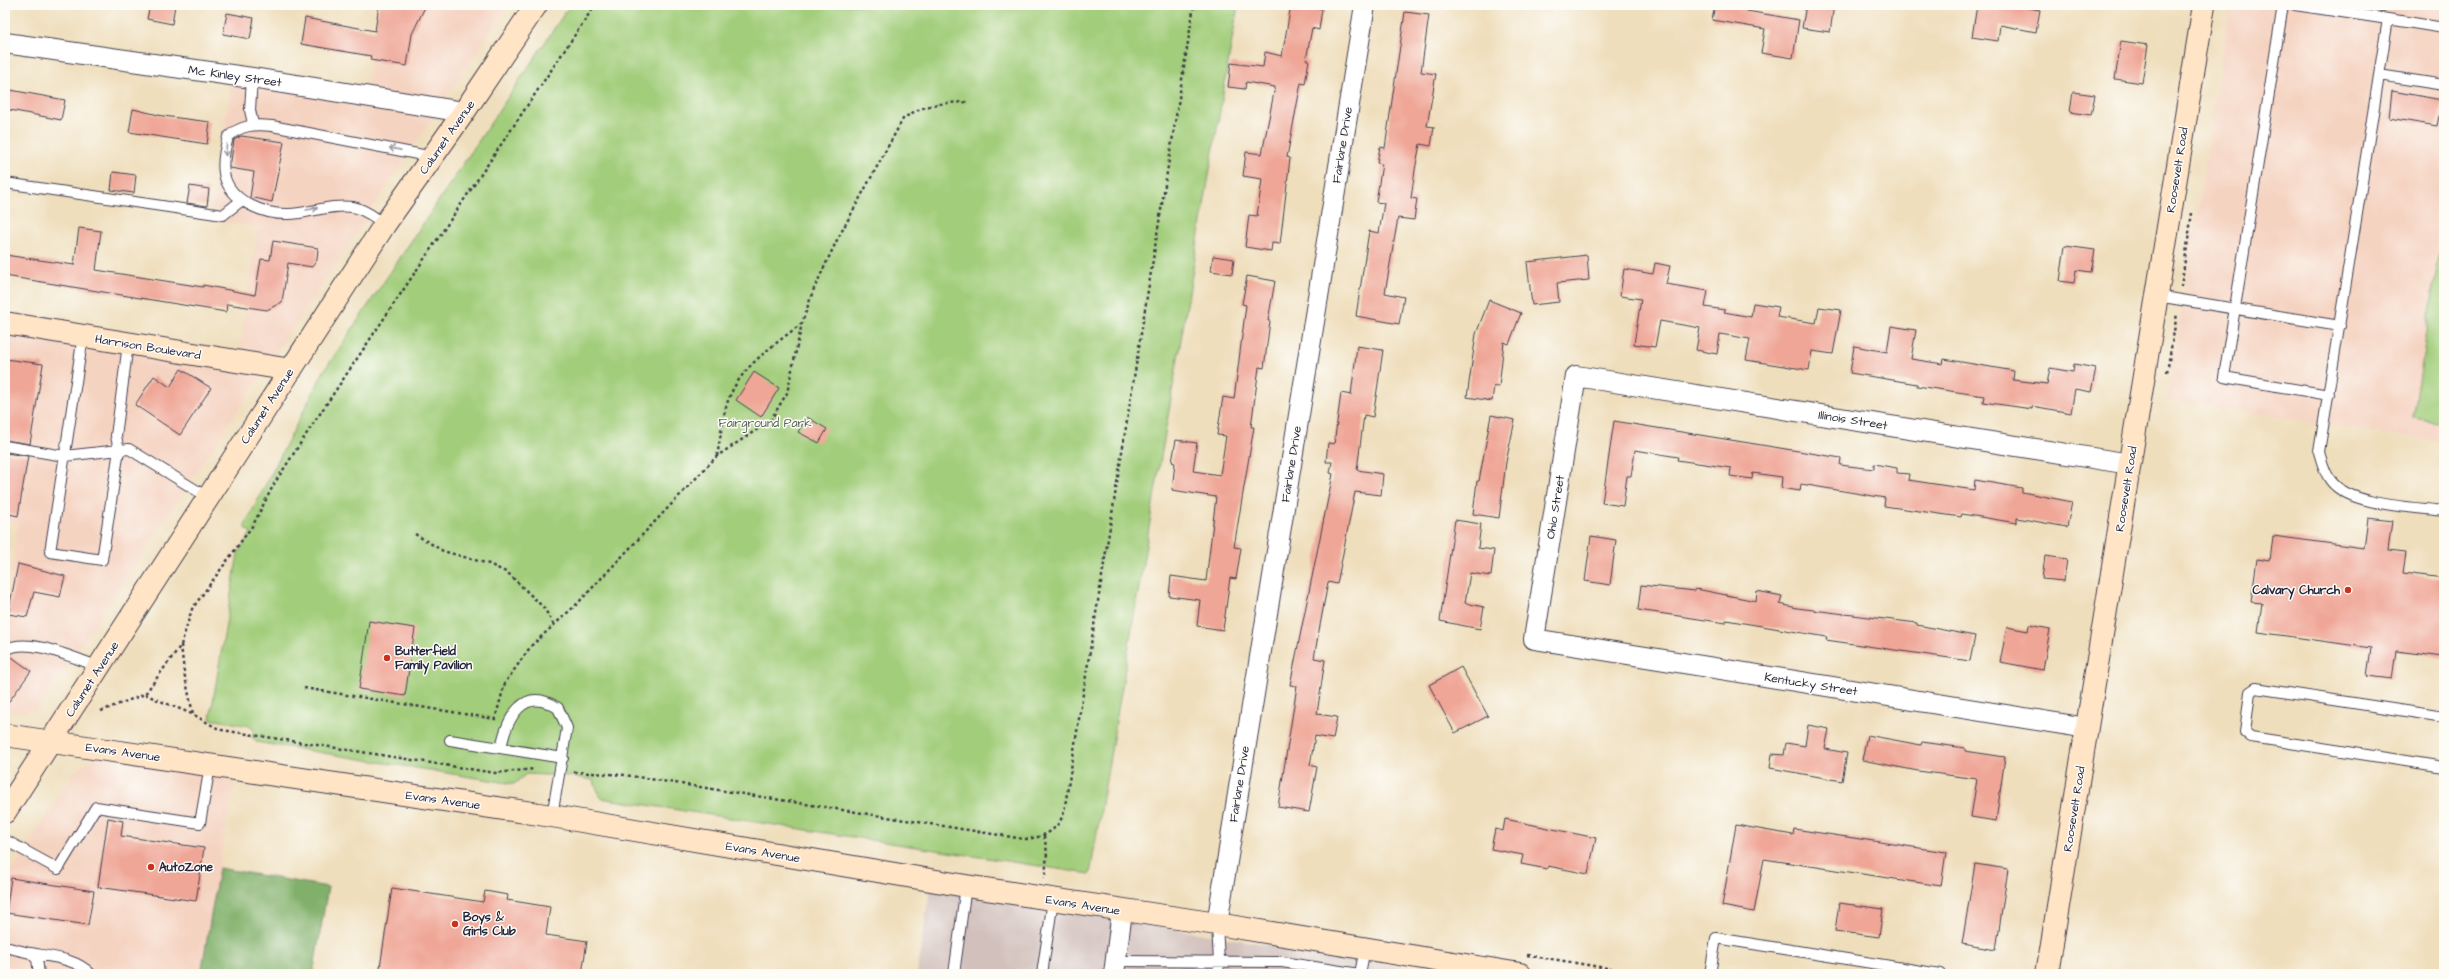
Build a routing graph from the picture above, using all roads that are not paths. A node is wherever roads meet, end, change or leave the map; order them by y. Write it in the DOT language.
graph roads {
  1 [pos="536,5"];
  2 [pos="1365,5"];
  3 [pos="2204,5"];
  4 [pos="2283,5"];
  5 [pos="2295,5"];
  6 [pos="2388,20"];
  7 [pos="2444,28"];
  8 [pos="5,43"];
  9 [pos="2379,75"];
  10 [pos="252,78"];
  11 [pos="2444,85"];
  12 [pos="464,112"];
  13 [pos="253,124"];
  14 [pos="433,157"];
  15 [pos="5,183"];
  16 [pos="242,200"];
  17 [pos="385,224"];
  18 [pos="2157,296"];
  19 [pos="2236,309"];
  20 [pos="5,323"];
  21 [pos="2340,326"];
  22 [pos="83,336"];
  23 [pos="128,344"];
  24 [pos="291,370"];
  25 [pos="1576,376"];
  26 [pos="2329,395"];
  27 [pos="5,446"];
  28 [pos="119,450"];
  29 [pos="64,456"];
  30 [pos="2130,464"];
  31 [pos="209,498"];
  32 [pos="2444,511"];
  33 [pos="1534,639"];
  34 [pos="5,650"];
  35 [pos="100,667"];
  36 [pos="2444,717"];
  37 [pos="2087,728"];
  38 [pos="5,735"];
  39 [pos="450,740"];
  40 [pos="49,742"];
  41 [pos="501,748"];
  42 [pos="564,758"];
  43 [pos="210,766"];
  44 [pos="2444,767"];
  45 [pos="5,812"];
  46 [pos="552,816"];
  47 [pos="5,840"];
  48 [pos="966,886"];
  49 [pos="1052,890"];
  50 [pos="1122,911"];
  51 [pos="1217,924"];
  52 [pos="5,947"];
  53 [pos="1364,948"];
  54 [pos="30,953"];
  55 [pos="1219,962"];
  56 [pos="1115,967"];
  57 [pos="1459,969"];
  58 [pos="39,974"];
  59 [pos="91,974"];
  60 [pos="954,974"];
  61 [pos="1042,974"];
  62 [pos="1218,974"];
  63 [pos="1360,974"];
  64 [pos="1520,974"];
  65 [pos="1710,974"];
  66 [pos="1940,974"];
  67 [pos="2047,974"];
  1 -- 12 [label="street, Calumet Avenue"];
  2 -- 51 [label="street, Fairlane Drive"];
  3 -- 18 [label="street, Roosevelt Road"];
  4 -- 19 [label="lane"];
  5 -- 6 [label="lane"];
  6 -- 7 [label="lane"];
  6 -- 9 [label="lane"];
  8 -- 10 [label="street, Mc Kinley Street"];
  9 -- 11 [label="lane"];
  9 -- 21 [label="lane"];
  10 -- 12 [label="street, Mc Kinley Street"];
  10 -- 13 [label="lane"];
  12 -- 14 [label="street, Calumet Avenue"];
  14 -- 13 [label="lane, one-way"];
  13 -- 16 [label="lane, one-way"];
  14 -- 17 [label="street, Calumet Avenue"];
  15 -- 16 [label="lane"];
  16 -- 17 [label="lane, one-way"];
  17 -- 24 [label="street, Calumet Avenue"];
  18 -- 19 [label="lane"];
  18 -- 30 [label="street, Roosevelt Road"];
  19 -- 21 [label="lane"];
  19 -- 26 [label="lane"];
  20 -- 22 [label="street, Harrison Boulevard"];
  21 -- 26 [label="lane"];
  22 -- 23 [label="street, Harrison Boulevard"];
  22 -- 29 [label="lane"];
  23 -- 24 [label="street, Harrison Boulevard"];
  23 -- 28 [label="lane"];
  24 -- 31 [label="street, Calumet Avenue"];
  25 -- 30 [label="street, Illinois Street"];
  25 -- 33 [label="street, Ohio Street"];
  26 -- 32 [label="lane"];
  27 -- 29 [label="lane"];
  28 -- 29 [label="lane"];
  28 -- 29 [label="lane"];
  28 -- 31 [label="lane"];
  30 -- 37 [label="street, Roosevelt Road"];
  31 -- 35 [label="street, Calumet Avenue"];
  33 -- 37 [label="street, Kentucky Street"];
  34 -- 35 [label="lane"];
  35 -- 40 [label="street, Calumet Avenue"];
  36 -- 44 [label="lane"];
  37 -- 67 [label="street, Roosevelt Road"];
  38 -- 40 [label="street, Evans Avenue"];
  39 -- 41 [label="lane"];
  40 -- 43 [label="street, Evans Avenue"];
  40 -- 45 [label="street, Calumet Avenue"];
  41 -- 42 [label="lane"];
  41 -- 42 [label="lane"];
  42 -- 46 [label="lane"];
  43 -- 46 [label="street, Evans Avenue"];
  43 -- 47 [label="lane"];
  46 -- 48 [label="street, Evans Avenue"];
  48 -- 49 [label="street, Evans Avenue"];
  48 -- 60 [label="lane"];
  49 -- 50 [label="street, Evans Avenue"];
  49 -- 61 [label="lane"];
  50 -- 51 [label="street, Evans Avenue"];
  50 -- 56 [label="street"];
  51 -- 53 [label="street, Evans Avenue"];
  51 -- 55 [label="lane"];
  52 -- 54 [label="lane"];
  53 -- 57 [label="street, Evans Avenue"];
  53 -- 63 [label="lane"];
  54 -- 58 [label="lane"];
  54 -- 59 [label="lane"];
  55 -- 56 [label="lane"];
  55 -- 62 [label="lane"];
  55 -- 63 [label="lane"];
  57 -- 64 [label="street, Evans Avenue"];
  65 -- 66 [label="lane"];
}
